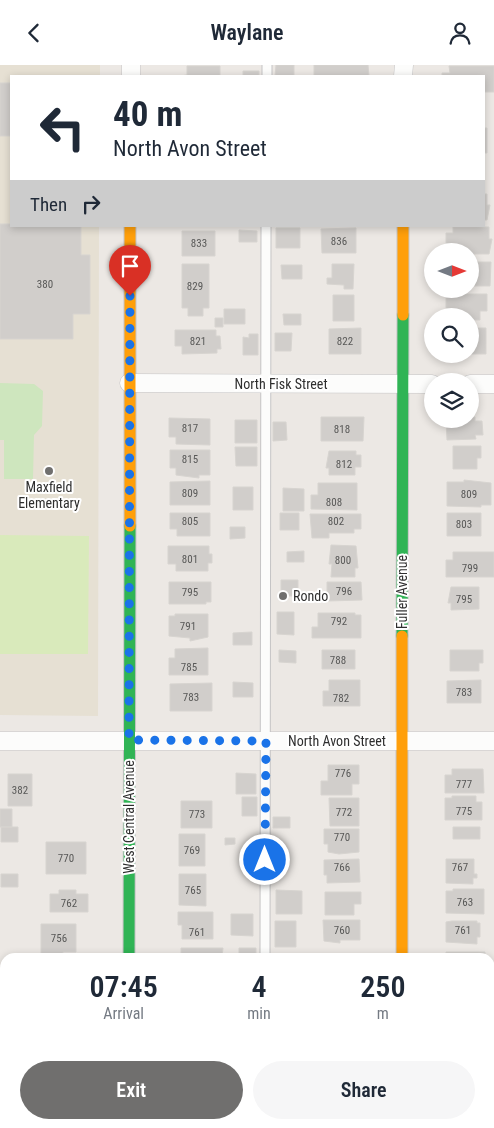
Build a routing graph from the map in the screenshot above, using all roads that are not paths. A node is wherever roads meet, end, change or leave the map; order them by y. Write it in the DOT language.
graph roads {
  1 [pos="130,227"];
  2 [pos="266,227"];
  3 [pos="403,227"];
  4 [pos="129,383"];
  5 [pos="266,384"];
  6 [pos="424,384"];
  7 [pos="479,384"];
  8 [pos="494,384"];
  9 [pos="403,385"];
  10 [pos="129,740"];
  11 [pos="0,741"];
  12 [pos="266,741"];
  13 [pos="402,741"];
  14 [pos="494,741"];
  15 [pos="129,953"];
  16 [pos="265,953"];
  17 [pos="402,953"];
  1 -- 4 [label="street, West Central Avenue"];
  2 -- 5 [label="lane"];
  3 -- 9 [label="street, Fuller Avenue"];
  4 -- 5 [label="street, North Fisk Street"];
  4 -- 10 [label="street, West Central Avenue"];
  5 -- 9 [label="street, North Fisk Street"];
  5 -- 12 [label="lane"];
  6 -- 9 [label="street, North Fisk Street"];
  7 -- 8 [label="street"];
  9 -- 13 [label="street, Fuller Avenue"];
  10 -- 11 [label="street, North Avon Street"];
  10 -- 12 [label="street, North Avon Street"];
  10 -- 15 [label="street, West Central Avenue"];
  12 -- 13 [label="street, North Avon Street"];
  12 -- 16 [label="lane"];
  13 -- 14 [label="street, North Avon Street"];
  13 -- 17 [label="street, Fuller Avenue"];
}
